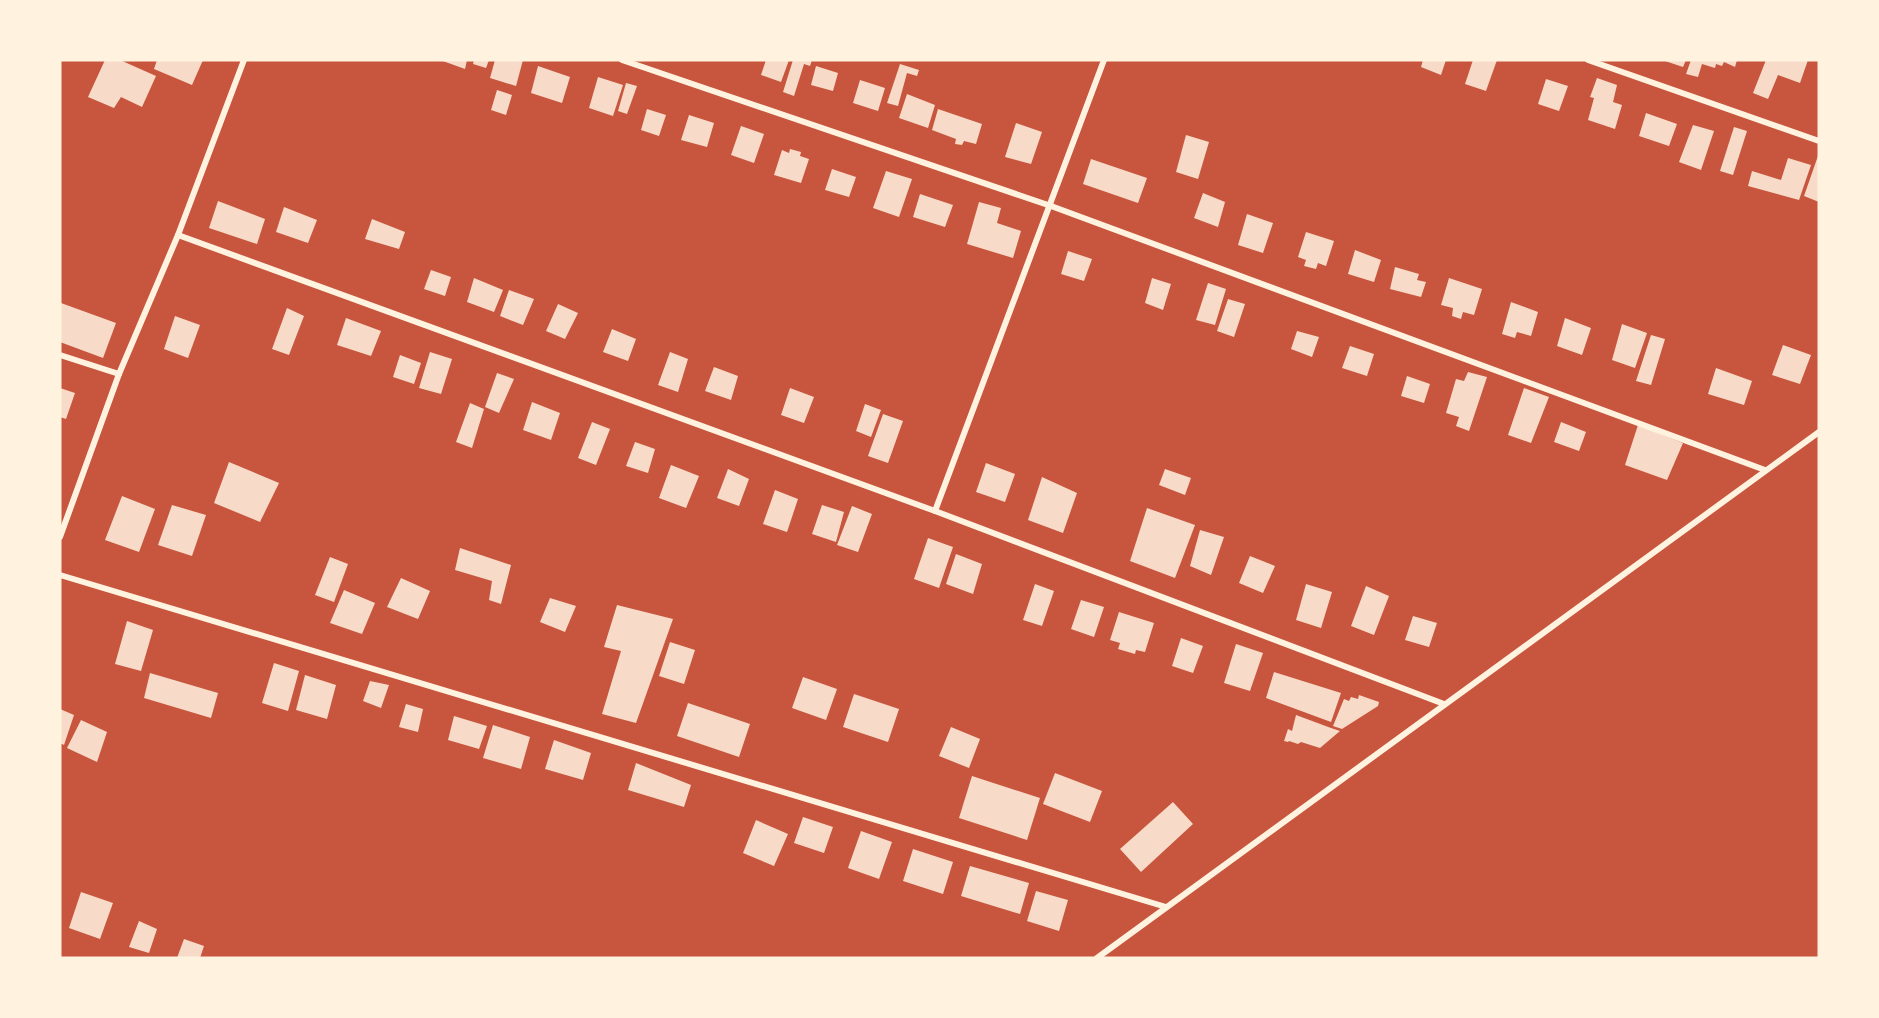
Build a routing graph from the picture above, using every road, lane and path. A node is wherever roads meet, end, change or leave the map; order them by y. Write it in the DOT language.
graph roads {
  1 [pos="244,60"];
  2 [pos="622,60"];
  3 [pos="1104,60"];
  4 [pos="1588,60"];
  5 [pos="1819,141"];
  6 [pos="1051,206"];
  7 [pos="178,235"];
  8 [pos="60,355"];
  9 [pos="119,374"];
  10 [pos="1819,432"];
  11 [pos="1809,438"];
  12 [pos="1819,440"];
  13 [pos="1765,470"];
  14 [pos="935,511"];
  15 [pos="60,537"];
  16 [pos="60,575"];
  17 [pos="1444,704"];
  18 [pos="1166,907"];
  19 [pos="1096,958"];
  1 -- 7 [label="street"];
  2 -- 6 [label="street"];
  3 -- 6 [label="street"];
  4 -- 5 [label="street"];
  6 -- 13 [label="street"];
  6 -- 14 [label="street"];
  7 -- 9 [label="street"];
  7 -- 14 [label="street"];
  8 -- 9 [label="street"];
  9 -- 15 [label="street"];
  10 -- 11 [label="street"];
  11 -- 12 [label="street"];
  11 -- 13 [label="street"];
  13 -- 17 [label="street"];
  14 -- 17 [label="street"];
  16 -- 18 [label="street"];
  17 -- 18 [label="street"];
  18 -- 19 [label="street"];
}
